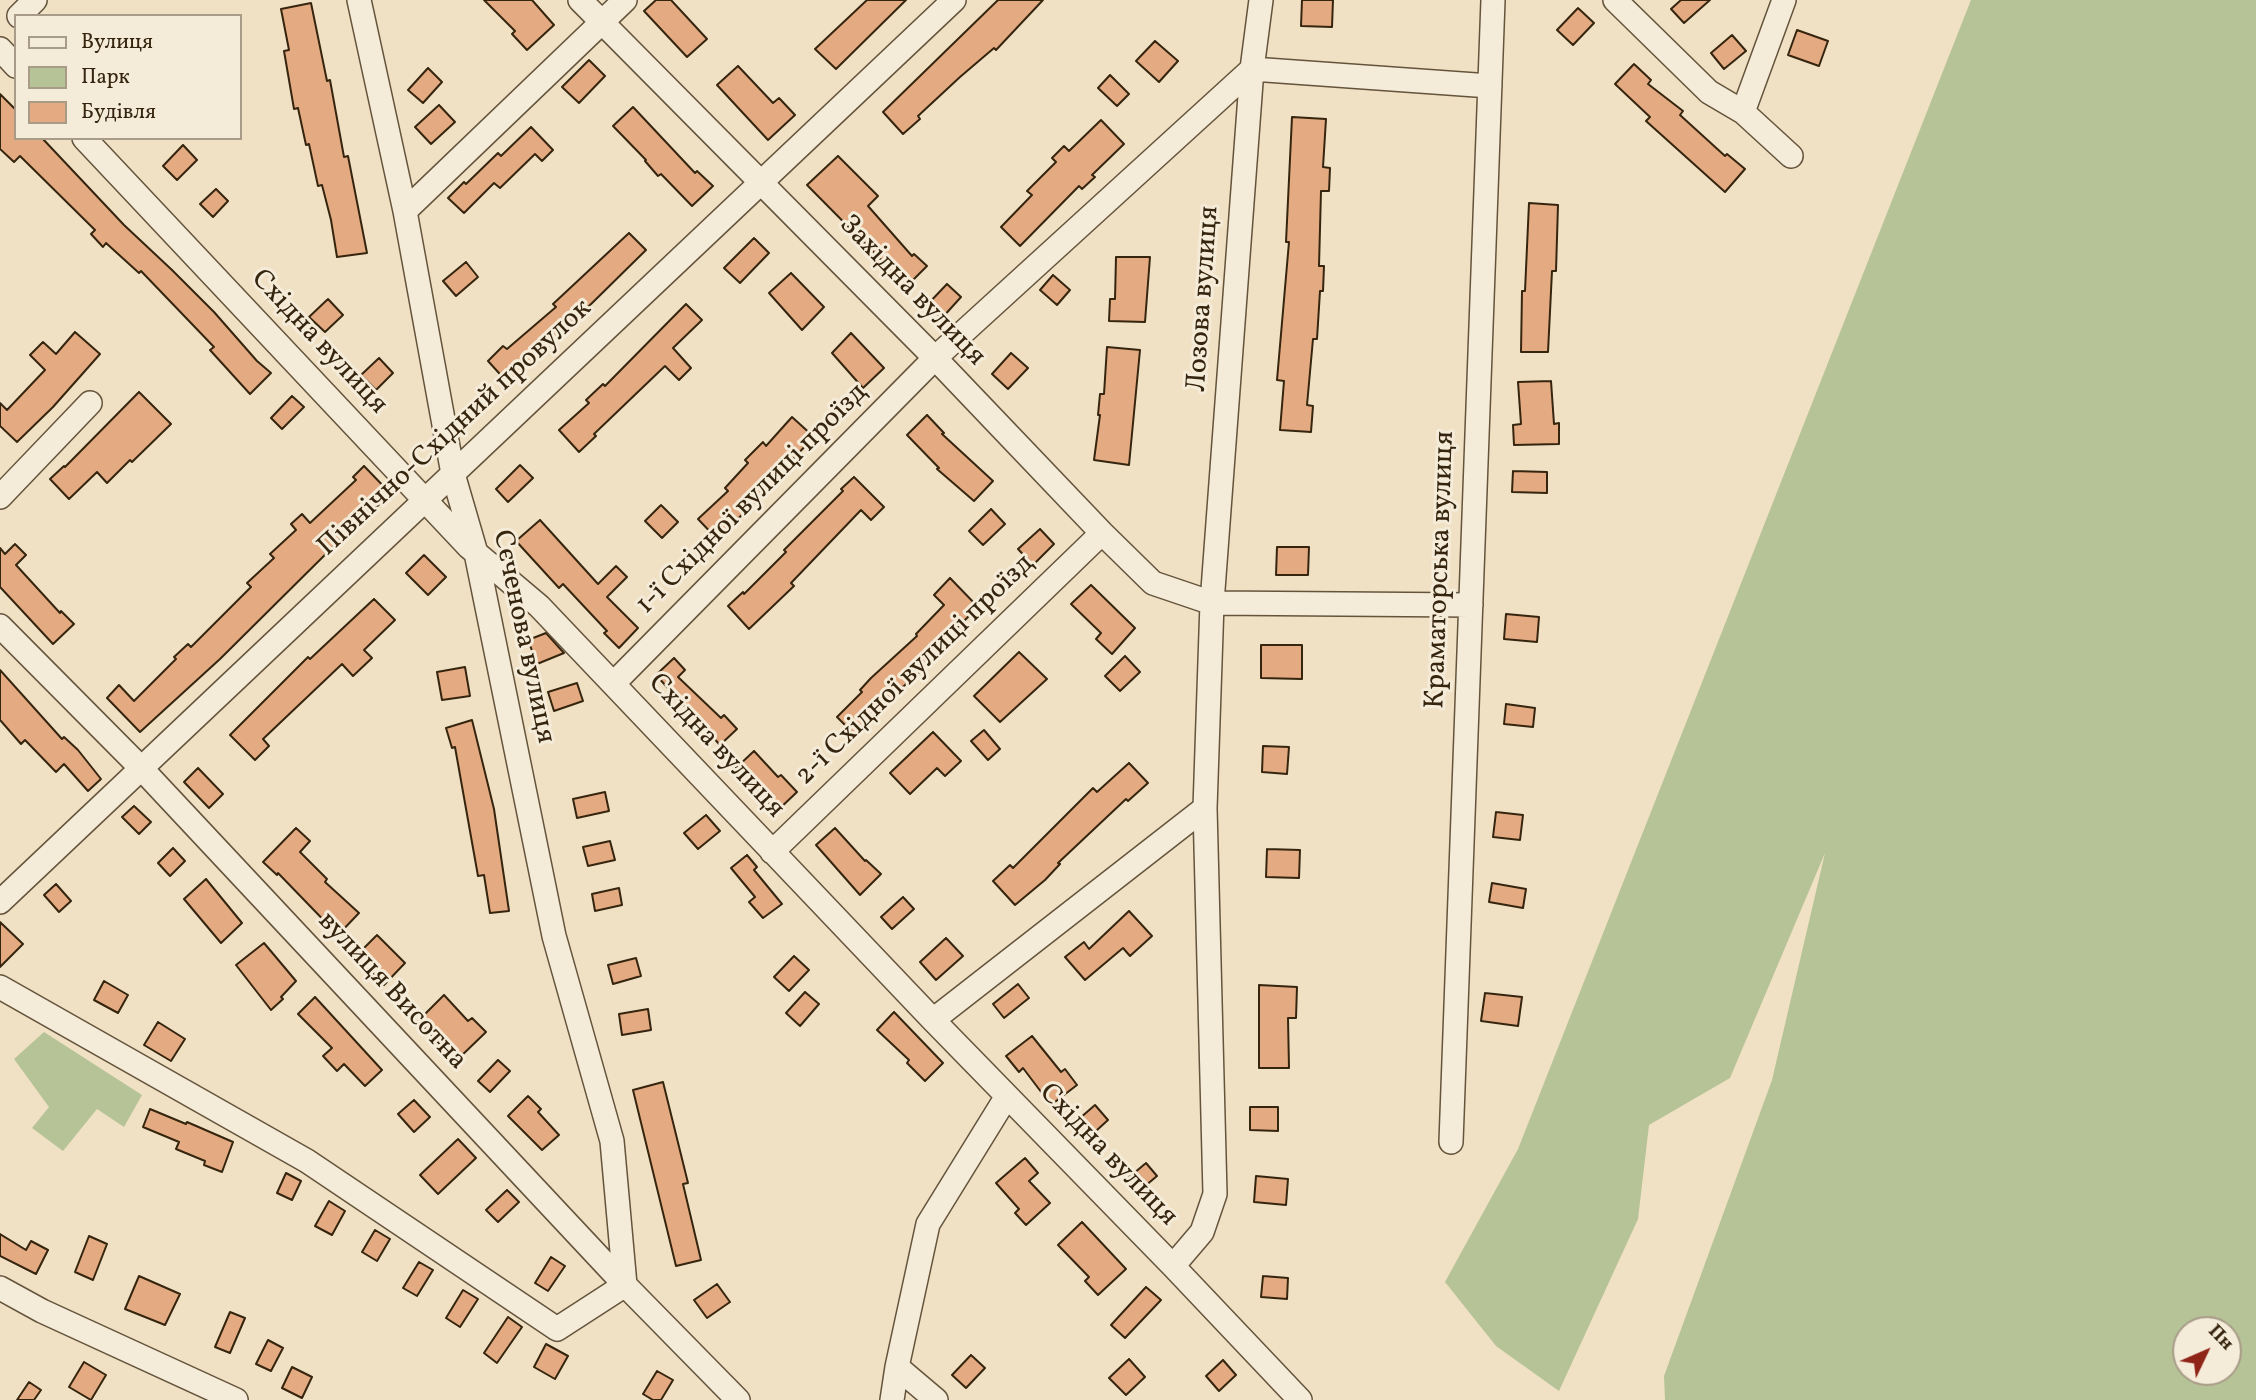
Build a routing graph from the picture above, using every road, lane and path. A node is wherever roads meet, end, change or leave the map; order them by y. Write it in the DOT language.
graph roads {
  1 [pos="35,0"];
  2 [pos="359,0"];
  3 [pos="580,0"];
  4 [pos="625,0"];
  5 [pos="954,0"];
  6 [pos="1261,0"];
  7 [pos="1493,0"];
  8 [pos="1615,0"];
  9 [pos="1784,0"];
  10 [pos="20,14"];
  11 [pos="14,20"];
  12 [pos="601,23"];
  13 [pos="0,34"];
  14 [pos="0,49"];
  15 [pos="14,64"];
  16 [pos="1252,69"];
  17 [pos="1490,86"];
  18 [pos="1743,112"];
  19 [pos="86,140"];
  20 [pos="1791,156"];
  21 [pos="761,182"];
  22 [pos="405,211"];
  23 [pos="935,358"];
  24 [pos="90,403"];
  25 [pos="453,474"];
  26 [pos="0,498"];
  27 [pos="425,500"];
  28 [pos="1102,533"];
  29 [pos="476,553"];
  30 [pos="1212,603"];
  31 [pos="1471,606"];
  32 [pos="0,626"];
  33 [pos="614,683"];
  34 [pos="141,768"];
  35 [pos="1205,808"];
  36 [pos="772,852"];
  37 [pos="0,902"];
  38 [pos="0,986"];
  39 [pos="933,1020"];
  40 [pos="1007,1096"];
  41 [pos="1451,1143"];
  42 [pos="1173,1266"];
  43 [pos="625,1285"];
  44 [pos="0,1288"];
  45 [pos="897,1367"];
  46 [pos="236,1400"];
  47 [pos="738,1400"];
  48 [pos="892,1400"];
  49 [pos="936,1400"];
  50 [pos="1300,1400"];
  1 -- 10 [label="street"];
  2 -- 22 [label="street, Сєченова вулиця"];
  3 -- 12 [label="street, Західна вулиця"];
  4 -- 12 [label="street"];
  5 -- 21 [label="street, Північно-Східний провулок"];
  6 -- 16 [label="street, Лозова вулиця"];
  7 -- 17 [label="street, Краматорська вулиця"];
  8 -- 18 [label="street"];
  9 -- 18 [label="street"];
  11 -- 13 [label="street"];
  12 -- 21 [label="street, Західна вулиця"];
  12 -- 22 [label="street"];
  14 -- 15 [label="street"];
  16 -- 17 [label="street"];
  16 -- 23 [label="street, 1-ї Східної вулиці проїзд"];
  16 -- 30 [label="street, Лозова вулиця"];
  17 -- 31 [label="street, Краматорська вулиця"];
  18 -- 20 [label="street"];
  19 -- 27 [label="street, Східна вулиця"];
  21 -- 23 [label="street, Західна вулиця"];
  21 -- 25 [label="street, Північно-Східний провулок"];
  22 -- 25 [label="street, Сєченова вулиця"];
  23 -- 28 [label="street, Західна вулиця"];
  23 -- 33 [label="street, 1-ї Східної вулиці проїзд"];
  24 -- 26 [label="street"];
  25 -- 27 [label="street, Північно-Східний провулок"];
  25 -- 29 [label="street, Сєченова вулиця"];
  27 -- 29 [label="street, Східна вулиця"];
  27 -- 34 [label="street, Північно-Східний провулок"];
  28 -- 30 [label="street, Західна вулиця"];
  28 -- 36 [label="street, 2-ї Східної вулиці проїзд"];
  29 -- 33 [label="street, Східна вулиця"];
  29 -- 43 [label="street, Сєченова вулиця"];
  30 -- 31 [label="street, Західна вулиця"];
  30 -- 35 [label="street, Лозова вулиця"];
  31 -- 41 [label="street, Краматорська вулиця"];
  32 -- 34 [label="street, вулиця Висотна"];
  33 -- 36 [label="street, Східна вулиця"];
  34 -- 37 [label="street, Північно-Східний провулок"];
  34 -- 43 [label="street, вулиця Висотна"];
  35 -- 39 [label="street"];
  35 -- 42 [label="street, Лозова вулиця"];
  36 -- 39 [label="street, Східна вулиця"];
  38 -- 43 [label="street"];
  39 -- 40 [label="street, Східна вулиця"];
  40 -- 42 [label="street, Східна вулиця"];
  40 -- 45 [label="street"];
  42 -- 50 [label="street, Східна вулиця"];
  43 -- 47 [label="street, вулиця Висотна"];
  44 -- 46 [label="street"];
  45 -- 48 [label="street"];
  45 -- 49 [label="street"];
}
